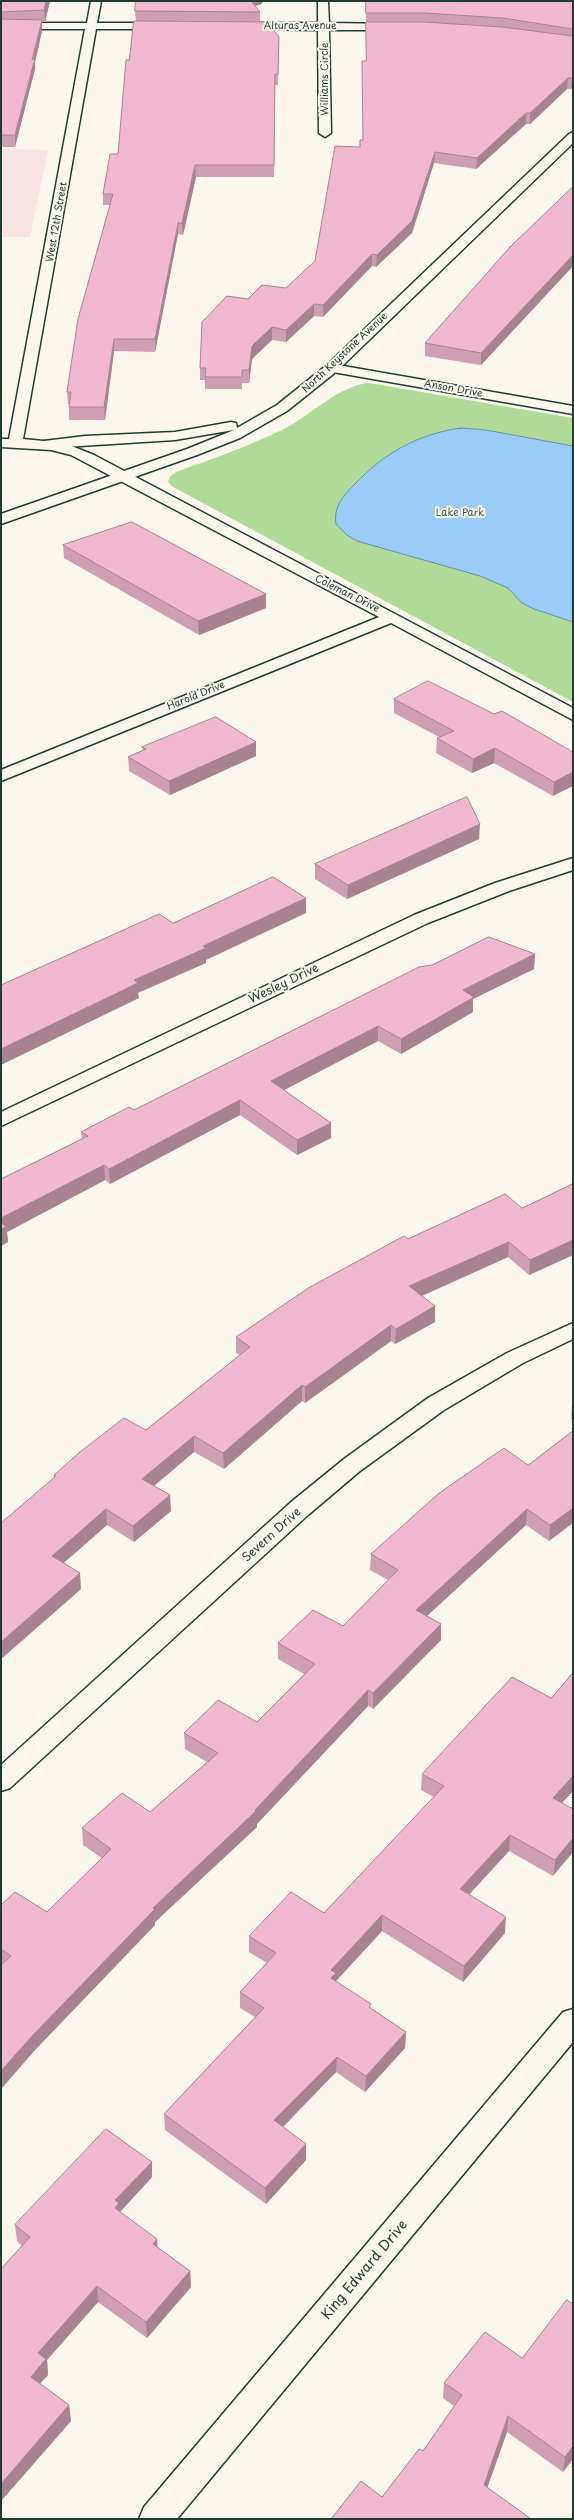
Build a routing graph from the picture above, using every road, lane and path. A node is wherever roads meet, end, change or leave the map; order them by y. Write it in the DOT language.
graph roads {
  1 [pos="96,1"];
  2 [pos="323,1"];
  3 [pos="1,26"];
  4 [pos="92,26"];
  5 [pos="178,26"];
  6 [pos="232,26"];
  7 [pos="324,26"];
  8 [pos="408,28"];
  9 [pos="325,132"];
  10 [pos="573,136"];
  11 [pos="332,368"];
  12 [pos="573,410"];
  13 [pos="258,420"];
  14 [pos="8,443"];
  15 [pos="49,444"];
  16 [pos="120,476"];
  17 [pos="1,519"];
  18 [pos="392,617"];
  19 [pos="573,715"];
  20 [pos="1,776"];
  21 [pos="573,864"];
  22 [pos="1,1120"];
  23 [pos="573,1330"];
  24 [pos="1,1782"];
  25 [pos="573,2021"];
  26 [pos="156,2519"];
  1 -- 4 [label="street, West 12th Street"];
  2 -- 7 [label="street, Williams Circle"];
  3 -- 4 [label="street"];
  4 -- 5 [label="street"];
  4 -- 14 [label="street, West 12th Street"];
  6 -- 7 [label="street, Alturas Avenue"];
  7 -- 8 [label="street, Alturas Avenue"];
  7 -- 9 [label="street, Williams Circle"];
  10 -- 11 [label="street, North Keystone Avenue"];
  11 -- 12 [label="street, Anson Drive"];
  11 -- 13 [label="street, North Keystone Avenue"];
  13 -- 15 [label="street"];
  13 -- 16 [label="street, North Keystone Avenue"];
  14 -- 15 [label="street"];
  15 -- 16 [label="street, Coleman Drive"];
  16 -- 17 [label="street, North Keystone Avenue"];
  16 -- 18 [label="street, Coleman Drive"];
  18 -- 19 [label="street, Coleman Drive"];
  18 -- 20 [label="street, Harold Drive"];
  21 -- 22 [label="street, Wesley Drive"];
  23 -- 24 [label="street, Severn Drive"];
  25 -- 26 [label="street, King Edward Drive"];
}
